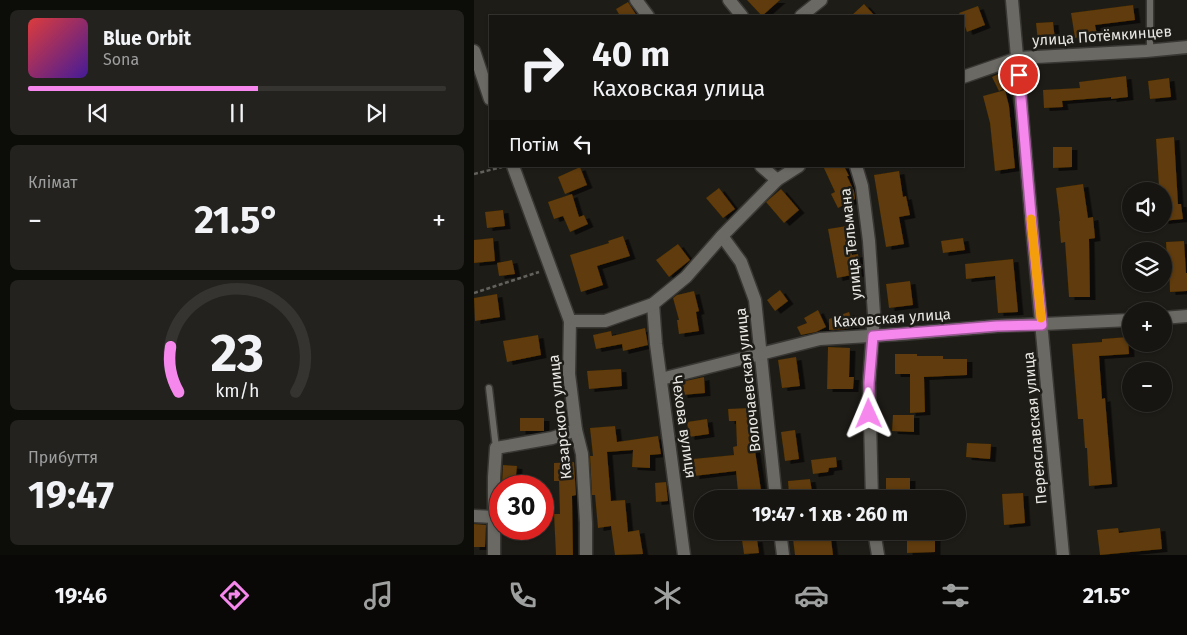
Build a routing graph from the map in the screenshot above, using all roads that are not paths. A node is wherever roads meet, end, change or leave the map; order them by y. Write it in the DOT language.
graph roads {
  1 [pos="636,0"];
  2 [pos="729,0"];
  3 [pos="821,0"];
  4 [pos="1012,0"];
  5 [pos="1150,0"];
  6 [pos="647,15"];
  7 [pos="741,15"];
  8 [pos="802,15"];
  9 [pos="1187,47"];
  10 [pos="474,51"];
  11 [pos="1150,51"];
  12 [pos="1018,58"];
  13 [pos="964,77"];
  14 [pos="489,96"];
  15 [pos="513,167"];
  16 [pos="762,167"];
  17 [pos="796,167"];
  18 [pos="856,167"];
  19 [pos="777,180"];
  20 [pos="722,236"];
  21 [pos="652,304"];
  22 [pos="1187,316"];
  23 [pos="1172,317"];
  24 [pos="1122,320"];
  25 [pos="570,321"];
  26 [pos="1042,325"];
  27 [pos="873,336"];
  28 [pos="762,354"];
  29 [pos="661,379"];
  30 [pos="489,388"];
  31 [pos="576,430"];
  32 [pos="496,448"];
  33 [pos="495,475"];
  34 [pos="775,490"];
  35 [pos="872,490"];
  36 [pos="474,516"];
  37 [pos="489,517"];
  38 [pos="494,540"];
  39 [pos="781,540"];
  40 [pos="876,540"];
  41 [pos="494,555"];
  42 [pos="586,555"];
  43 [pos="684,555"];
  44 [pos="783,555"];
  45 [pos="878,555"];
  46 [pos="1063,555"];
  1 -- 6 [label="street"];
  2 -- 7 [label="street"];
  3 -- 8 [label="street"];
  4 -- 12 [label="street, Переяславская улица"];
  5 -- 11 [label="lane"];
  9 -- 11 [label="street, улица Потёмкинцев"];
  10 -- 14 [label="street"];
  11 -- 12 [label="street, улица Потёмкинцев"];
  12 -- 13 [label="street, улица Потёмкинцев"];
  12 -- 26 [label="street, Переяславская улица"];
  15 -- 25 [label="street, Казарского улица"];
  16 -- 19 [label="street"];
  17 -- 19 [label="street"];
  18 -- 27 [label="street, улица Тельмана"];
  19 -- 20 [label="street"];
  20 -- 21 [label="street"];
  20 -- 28 [label="street, Волочаевская улица"];
  21 -- 25 [label="street"];
  21 -- 29 [label="street, Чехова вулиця"];
  22 -- 23 [label="street"];
  24 -- 26 [label="street, Каховская улица"];
  25 -- 31 [label="street, Казарского улица"];
  26 -- 27 [label="street, Каховская улица"];
  26 -- 46 [label="street, Переяславская улица"];
  27 -- 28 [label="street, Каховская улица"];
  27 -- 35 [label="street, улица Тельмана"];
  28 -- 29 [label="street, Каховская улица"];
  28 -- 34 [label="street, Волочаевская улица"];
  29 -- 43 [label="street, Чехова вулиця"];
  30 -- 32 [label="lane"];
  31 -- 32 [label="street"];
  31 -- 42 [label="street, Казарского улица"];
  32 -- 33 [label="street"];
  36 -- 37 [label="street"];
  38 -- 41 [label="street"];
  39 -- 44 [label="street"];
  40 -- 45 [label="street"];
}
